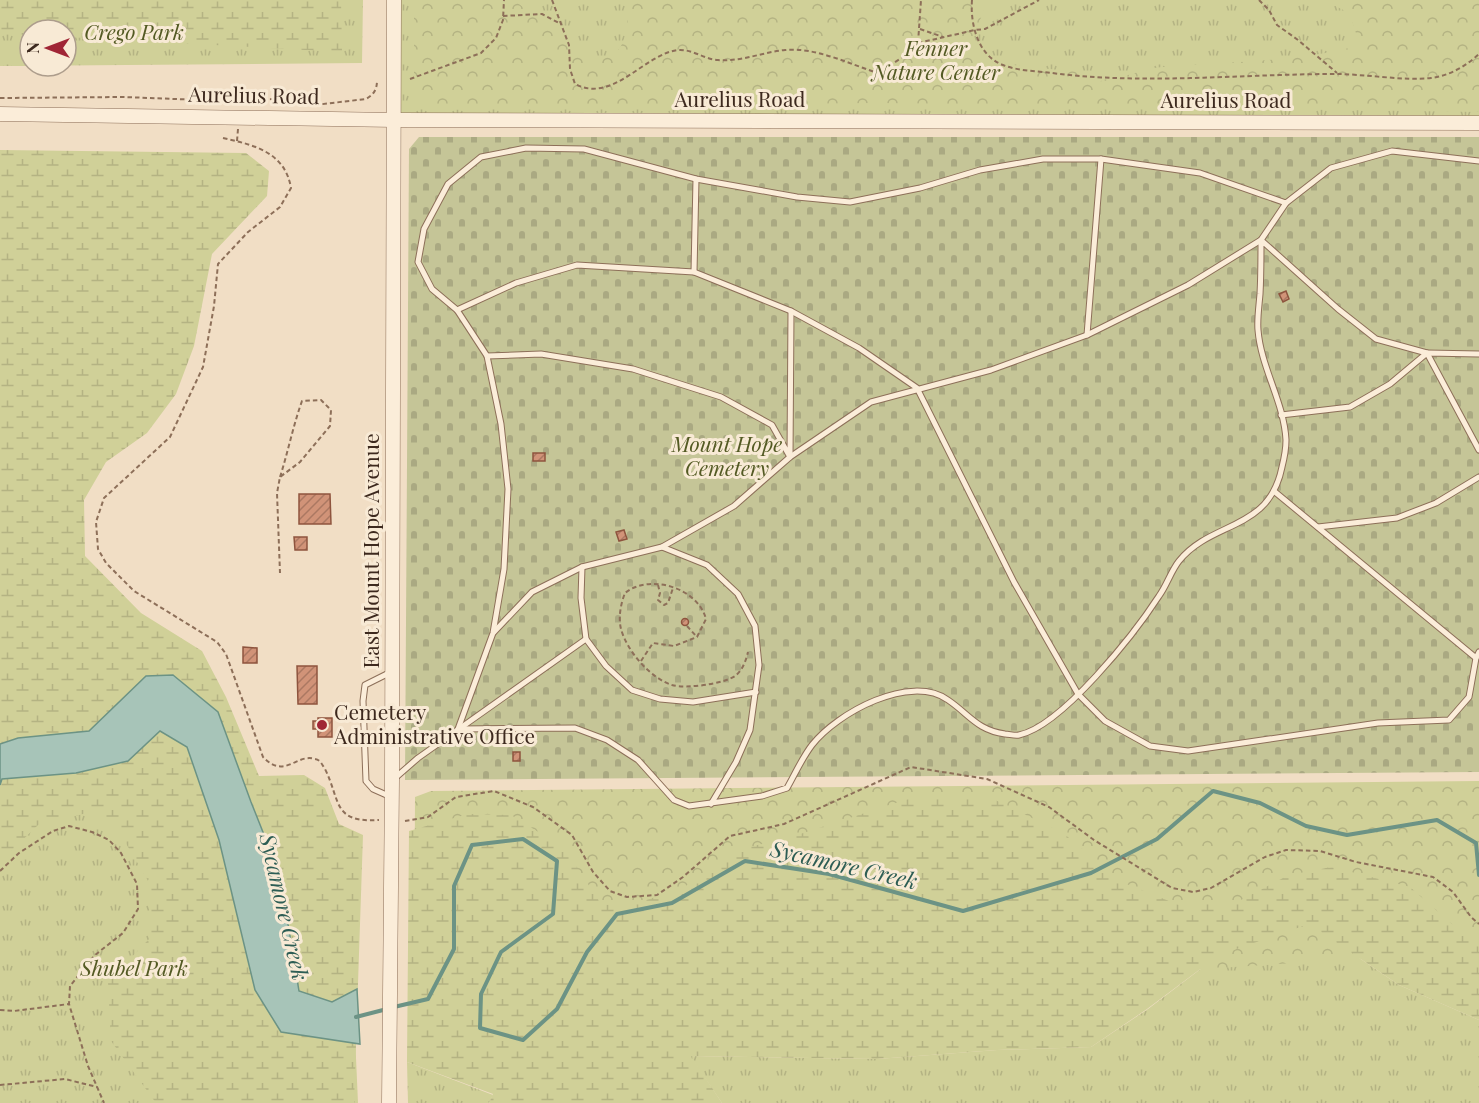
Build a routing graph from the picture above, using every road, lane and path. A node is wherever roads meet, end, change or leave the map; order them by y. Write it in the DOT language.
graph roads {
  1 [pos="394,0"];
  2 [pos="504,0"];
  3 [pos="552,0"];
  4 [pos="921,0"];
  5 [pos="972,0"];
  6 [pos="1038,0"];
  7 [pos="1259,0"];
  8 [pos="503,16"];
  9 [pos="562,25"];
  10 [pos="919,29"];
  11 [pos="975,30"];
  12 [pos="943,37"];
  13 [pos="918,44"];
  14 [pos="1479,54"];
  15 [pos="1337,74"];
  16 [pos="411,79"];
  17 [pos="377,80"];
  18 [pos="0,98"];
  19 [pos="0,114"];
  20 [pos="395,120"];
  21 [pos="1479,123"];
  22 [pos="223,138"];
  23 [pos="1101,159"];
  24 [pos="1479,162"];
  25 [pos="696,179"];
  26 [pos="1286,203"];
  27 [pos="1262,240"];
  28 [pos="694,272"];
  29 [pos="457,310"];
  30 [pos="791,311"];
  31 [pos="1087,335"];
  32 [pos="1427,354"];
  33 [pos="1479,354"];
  34 [pos="487,356"];
  35 [pos="917,388"];
  36 [pos="1281,415"];
  37 [pos="1479,450"];
  38 [pos="790,457"];
  39 [pos="280,477"];
  40 [pos="1479,477"];
  41 [pos="1275,492"];
  42 [pos="1318,527"];
  43 [pos="663,547"];
  44 [pos="582,567"];
  45 [pos="280,573"];
  46 [pos="658,585"];
  47 [pos="673,588"];
  48 [pos="687,626"];
  49 [pos="754,626"];
  50 [pos="493,633"];
  51 [pos="697,637"];
  52 [pos="586,639"];
  53 [pos="1478,655"];
  54 [pos="640,661"];
  55 [pos="393,672"];
  56 [pos="756,692"];
  57 [pos="1078,694"];
  58 [pos="458,729"];
  59 [pos="393,780"];
  60 [pos="392,797"];
  61 [pos="711,804"];
  62 [pos="373,820"];
  63 [pos="404,821"];
  64 [pos="0,871"];
  65 [pos="1479,924"];
  66 [pos="69,1005"];
  67 [pos="0,1010"];
  68 [pos="0,1085"];
  69 [pos="97,1087"];
  70 [pos="104,1103"];
  71 [pos="389,1103"];
  1 -- 20 [label="street, East Mount Hope Avenue"];
  2 -- 8 [label="path"];
  3 -- 9 [label="path"];
  4 -- 10 [label="path"];
  5 -- 11 [label="path"];
  6 -- 11 [label="path"];
  7 -- 15 [label="path"];
  8 -- 9 [label="path"];
  8 -- 16 [label="path"];
  9 -- 13 [label="path"];
  10 -- 12 [label="path"];
  10 -- 13 [label="path"];
  11 -- 12 [label="path"];
  11 -- 15 [label="path"];
  12 -- 13 [label="path"];
  14 -- 15 [label="path"];
  17 -- 18 [label="path"];
  19 -- 20 [label="street, Aurelius Road"];
  20 -- 21 [label="street, Aurelius Road"];
  20 -- 55 [label="street, East Mount Hope Avenue"];
  22 -- 62 [label="path"];
  23 -- 25 [label="lane"];
  23 -- 26 [label="lane"];
  23 -- 31 [label="lane"];
  24 -- 26 [label="lane"];
  25 -- 28 [label="lane"];
  25 -- 29 [label="lane"];
  26 -- 27 [label="lane"];
  27 -- 31 [label="lane"];
  27 -- 32 [label="lane"];
  27 -- 36 [label="lane"];
  28 -- 29 [label="lane"];
  28 -- 30 [label="lane"];
  29 -- 34 [label="lane"];
  30 -- 35 [label="lane"];
  30 -- 38 [label="lane"];
  31 -- 35 [label="lane"];
  32 -- 33 [label="lane"];
  32 -- 36 [label="lane"];
  32 -- 37 [label="lane"];
  34 -- 38 [label="lane"];
  34 -- 50 [label="lane"];
  35 -- 38 [label="lane"];
  35 -- 57 [label="lane"];
  36 -- 41 [label="lane"];
  38 -- 43 [label="lane"];
  39 -- 39 [label="path"];
  39 -- 45 [label="path"];
  40 -- 42 [label="lane"];
  41 -- 42 [label="lane"];
  41 -- 57 [label="lane"];
  42 -- 53 [label="lane"];
  43 -- 44 [label="lane"];
  43 -- 49 [label="lane"];
  44 -- 50 [label="lane"];
  44 -- 52 [label="lane"];
  46 -- 47 [label="path"];
  46 -- 47 [label="path"];
  46 -- 54 [label="path"];
  47 -- 51 [label="path"];
  48 -- 51 [label="path"];
  49 -- 54 [label="path"];
  49 -- 56 [label="lane"];
  50 -- 58 [label="lane"];
  51 -- 54 [label="path"];
  52 -- 56 [label="lane"];
  52 -- 58 [label="lane"];
  53 -- 57 [label="lane"];
  55 -- 59 [label="street, East Mount Hope Avenue"];
  55 -- 60 [label="lane"];
  56 -- 61 [label="lane"];
  57 -- 61 [label="lane"];
  58 -- 59 [label="lane"];
  58 -- 61 [label="lane"];
  59 -- 60 [label="street, East Mount Hope Avenue"];
  60 -- 71 [label="street, East Mount Hope Avenue"];
  63 -- 65 [label="path"];
  64 -- 66 [label="path"];
  66 -- 67 [label="path"];
  66 -- 69 [label="path"];
  68 -- 69 [label="path"];
  69 -- 70 [label="path"];
}
